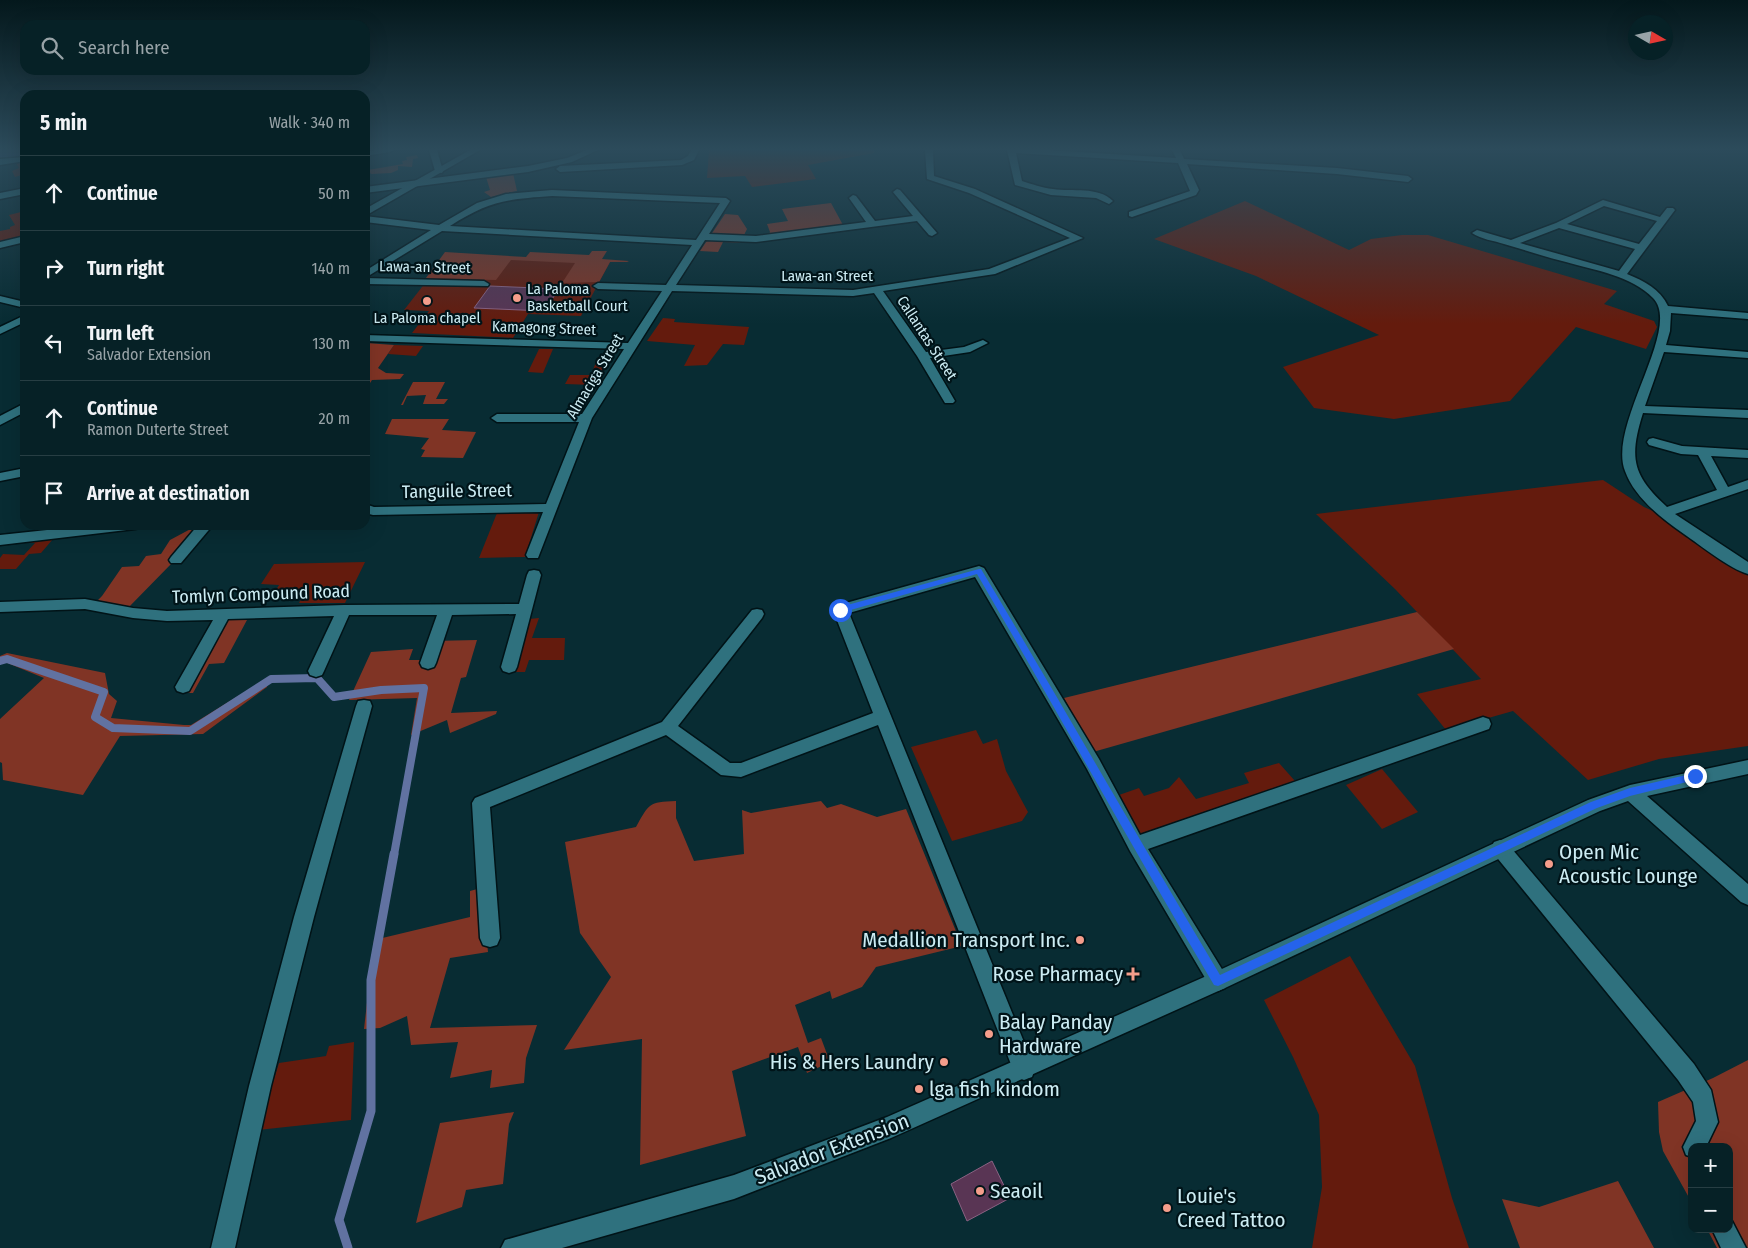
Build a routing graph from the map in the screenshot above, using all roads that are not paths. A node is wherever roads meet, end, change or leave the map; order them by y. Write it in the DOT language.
graph roads {
  1 [pos="475,208"];
  2 [pos="721,208"];
  3 [pos="860,208"];
  4 [pos="911,208"];
  5 [pos="1011,208"];
  6 [pos="1149,208"];
  7 [pos="1592,208"];
  8 [pos="1621,208"];
  9 [pos="1670,210"];
  10 [pos="1132,214"];
  11 [pos="920,218"];
  12 [pos="370,219"];
  13 [pos="1662,220"];
  14 [pos="872,224"];
  15 [pos="1559,224"];
  16 [pos="709,227"];
  17 [pos="441,228"];
  18 [pos="932,233"];
  19 [pos="1477,233"];
  20 [pos="745,239"];
  21 [pos="20,240"];
  22 [pos="700,240"];
  23 [pos="1511,243"];
  24 [pos="0,245"];
  25 [pos="1641,248"];
  26 [pos="370,272"];
  27 [pos="1621,275"];
  28 [pos="370,281"];
  29 [pos="484,284"];
  30 [pos="598,286"];
  31 [pos="670,287"];
  32 [pos="878,291"];
  33 [pos="0,299"];
  34 [pos="20,304"];
  35 [pos="1665,309"];
  36 [pos="1748,316"];
  37 [pos="20,321"];
  38 [pos="0,331"];
  39 [pos="370,338"];
  40 [pos="983,343"];
  41 [pos="631,346"];
  42 [pos="1660,348"];
  43 [pos="1748,355"];
  44 [pos="922,356"];
  45 [pos="949,402"];
  46 [pos="1638,409"];
  47 [pos="20,410"];
  48 [pos="1748,414"];
  49 [pos="497,418"];
  50 [pos="586,418"];
  51 [pos="0,421"];
  52 [pos="1653,442"];
  53 [pos="1702,451"];
  54 [pos="1748,454"];
  55 [pos="20,473"];
  56 [pos="0,477"];
  57 [pos="1748,484"];
  58 [pos="1724,492"];
  59 [pos="551,508"];
  60 [pos="370,510"];
  61 [pos="1665,513"];
  62 [pos="90,530"];
  63 [pos="202,530"];
  64 [pos="0,540"];
  65 [pos="533,555"];
  66 [pos="176,560"];
  67 [pos="1748,569"];
  68 [pos="534,575"];
  69 [pos="0,606"];
  70 [pos="525,608"];
  71 [pos="446,609"];
  72 [pos="344,610"];
  73 [pos="757,614"];
  74 [pos="223,615"];
  75 [pos="428,663"];
  76 [pos="509,667"];
  77 [pos="316,671"];
  78 [pos="183,687"];
  79 [pos="364,706"];
  80 [pos="881,717"];
  81 [pos="1483,724"];
  82 [pos="668,727"];
  83 [pos="1748,767"];
  84 [pos="1630,792"];
  85 [pos="1136,845"];
  86 [pos="1500,848"];
  87 [pos="1748,896"];
  88 [pos="490,938"];
  89 [pos="1218,981"];
  90 [pos="1024,1069"];
  91 [pos="1696,1143"];
  92 [pos="1726,1233"];
  93 [pos="223,1248"];
  94 [pos="512,1248"];
  95 [pos="1734,1248"];
  1 -- 17 [label="street, Almaciga Street"];
  2 -- 16 [label="street, Almaciga Street"];
  3 -- 14 [label="street"];
  4 -- 11 [label="street"];
  5 -- 32 [label="street, Lawa-an Street"];
  6 -- 10 [label="street"];
  7 -- 15 [label="street"];
  8 -- 13 [label="street"];
  9 -- 13 [label="street"];
  11 -- 14 [label="street"];
  11 -- 18 [label="street"];
  12 -- 17 [label="street"];
  13 -- 25 [label="street"];
  14 -- 20 [label="street"];
  15 -- 23 [label="street"];
  15 -- 25 [label="street"];
  16 -- 20 [label="street"];
  16 -- 22 [label="street, Almaciga Street"];
  17 -- 22 [label="street"];
  17 -- 26 [label="street"];
  19 -- 23 [label="street"];
  20 -- 22 [label="street"];
  21 -- 24 [label="street"];
  22 -- 31 [label="street, Almaciga Street"];
  23 -- 27 [label="street"];
  25 -- 27 [label="street"];
  27 -- 35 [label="street"];
  28 -- 29 [label="street, Lawa-an Street"];
  30 -- 31 [label="street, Lawa-an Street"];
  31 -- 32 [label="street, Lawa-an Street"];
  31 -- 41 [label="street, Almaciga Street"];
  32 -- 44 [label="street, Callantas Street"];
  33 -- 34 [label="street"];
  35 -- 36 [label="street"];
  35 -- 42 [label="street"];
  37 -- 38 [label="street"];
  39 -- 41 [label="street, Kamagong Street"];
  40 -- 44 [label="street"];
  41 -- 50 [label="street, Almaciga Street"];
  42 -- 43 [label="street"];
  42 -- 46 [label="street"];
  44 -- 45 [label="street, Callantas Street"];
  46 -- 48 [label="street"];
  46 -- 61 [label="street"];
  47 -- 51 [label="street"];
  49 -- 50 [label="street"];
  50 -- 59 [label="street, Almaciga Street"];
  52 -- 53 [label="street"];
  53 -- 54 [label="street"];
  53 -- 58 [label="street"];
  55 -- 56 [label="street"];
  57 -- 58 [label="street"];
  58 -- 61 [label="street"];
  59 -- 60 [label="street, Tanguile Street"];
  59 -- 65 [label="street, Almaciga Street"];
  61 -- 67 [label="street"];
  62 -- 64 [label="street"];
  63 -- 66 [label="street"];
  68 -- 70 [label="street"];
  69 -- 74 [label="street, Tomlyn Compound Road"];
  70 -- 71 [label="street, Tomlyn Compound Road"];
  70 -- 76 [label="street"];
  71 -- 72 [label="street, Tomlyn Compound Road"];
  71 -- 75 [label="street"];
  72 -- 74 [label="street, Tomlyn Compound Road"];
  72 -- 77 [label="street"];
  73 -- 82 [label="street"];
  74 -- 78 [label="street"];
  79 -- 93 [label="street"];
  80 -- 82 [label="street"];
  80 -- 85 [label="street"];
  80 -- 90 [label="street"];
  81 -- 85 [label="street"];
  82 -- 88 [label="street"];
  83 -- 84 [label="street, Salvador Extension"];
  84 -- 86 [label="street, Salvador Extension"];
  84 -- 87 [label="street"];
  85 -- 89 [label="street"];
  86 -- 89 [label="street, Salvador Extension"];
  86 -- 91 [label="street"];
  89 -- 90 [label="street, Salvador Extension"];
  90 -- 94 [label="street, Salvador Extension"];
  92 -- 95 [label="street"];
}
